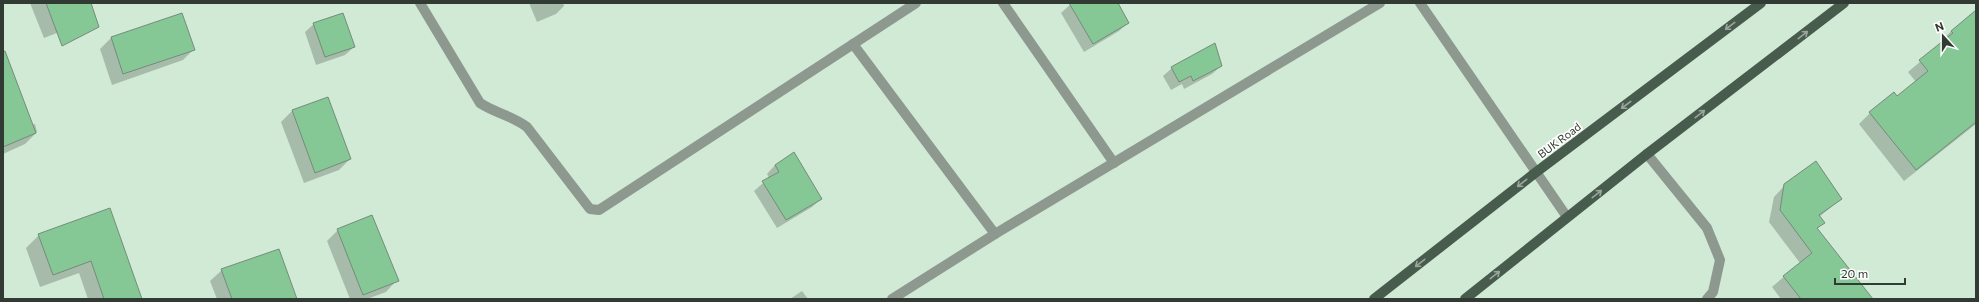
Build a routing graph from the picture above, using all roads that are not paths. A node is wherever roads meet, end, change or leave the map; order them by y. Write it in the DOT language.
graph roads {
  1 [pos="420,3"];
  2 [pos="916,3"];
  3 [pos="1003,3"];
  4 [pos="1380,3"];
  5 [pos="1420,3"];
  6 [pos="1761,3"];
  7 [pos="1844,3"];
  8 [pos="853,44"];
  9 [pos="1647,154"];
  10 [pos="1114,162"];
  11 [pos="1535,173"];
  12 [pos="1567,217"];
  13 [pos="995,234"];
  14 [pos="892,299"];
  15 [pos="1374,299"];
  16 [pos="1464,299"];
  17 [pos="1707,299"];
  1 -- 8 [label="street"];
  2 -- 8 [label="street"];
  3 -- 10 [label="street"];
  4 -- 10 [label="street"];
  5 -- 11 [label="street"];
  6 -- 11 [label="main road, BUK Road, one-way"];
  9 -- 7 [label="main road, one-way"];
  8 -- 13 [label="street"];
  12 -- 9 [label="main road, one-way"];
  9 -- 17 [label="street"];
  10 -- 13 [label="street"];
  11 -- 12 [label="street"];
  11 -- 15 [label="main road, BUK Road, one-way"];
  16 -- 12 [label="main road, one-way"];
  13 -- 14 [label="street"];
}
